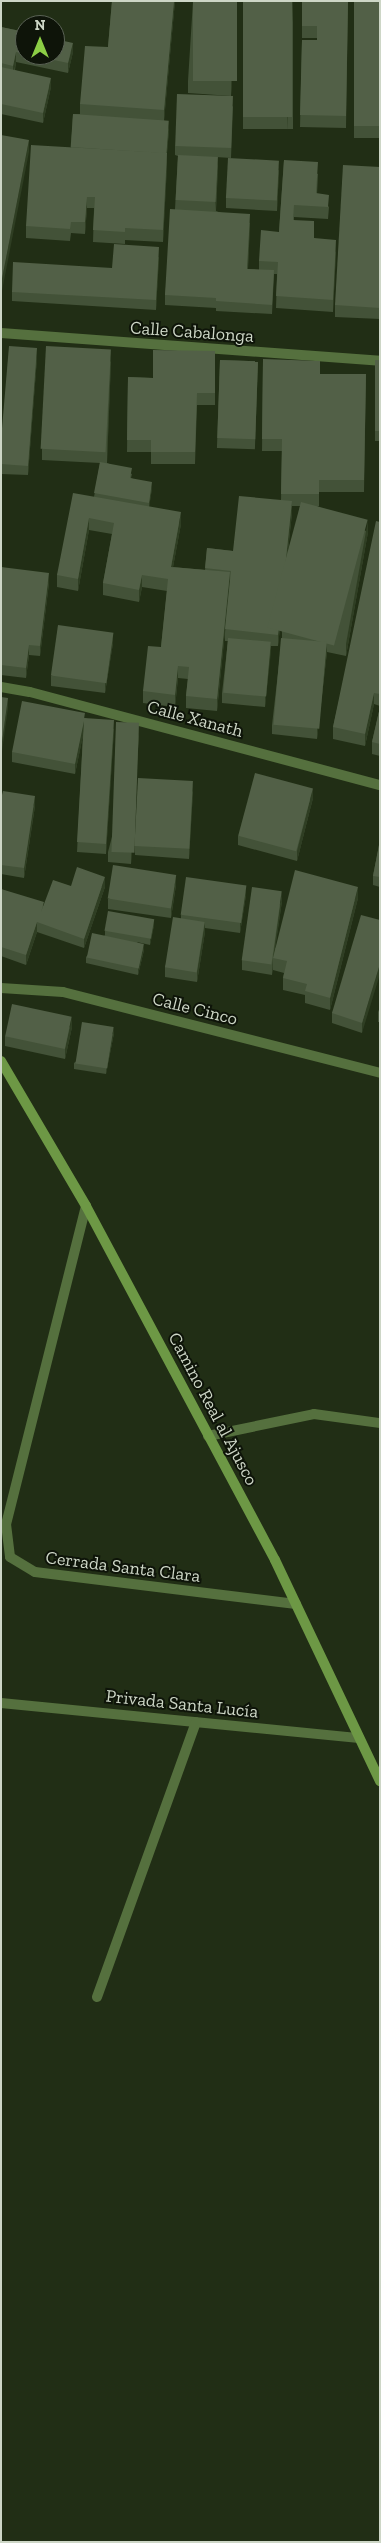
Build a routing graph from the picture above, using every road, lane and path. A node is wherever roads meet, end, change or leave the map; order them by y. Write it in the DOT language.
graph roads {
  1 [pos="1,333"];
  2 [pos="380,360"];
  3 [pos="1,687"];
  4 [pos="380,785"];
  5 [pos="1,988"];
  6 [pos="1,1060"];
  7 [pos="380,1073"];
  8 [pos="86,1206"];
  9 [pos="380,1423"];
  10 [pos="208,1436"];
  11 [pos="296,1604"];
  12 [pos="1,1703"];
  13 [pos="196,1722"];
  14 [pos="360,1738"];
  15 [pos="380,1781"];
  16 [pos="97,1996"];
  1 -- 2 [label="street, Calle Cabalonga"];
  3 -- 4 [label="street, Calle Xanath"];
  5 -- 7 [label="street, Calle Cinco"];
  6 -- 8 [label="street, Camino Real al Ajusco"];
  8 -- 10 [label="street, Camino Real al Ajusco"];
  8 -- 11 [label="street, Cerrada Santa Clara"];
  9 -- 10 [label="street"];
  10 -- 11 [label="street, Camino Real al Ajusco"];
  11 -- 14 [label="street, Camino Real al Ajusco"];
  12 -- 13 [label="street, Privada Santa Lucía"];
  13 -- 14 [label="street, Privada Santa Lucía"];
  13 -- 16 [label="street"];
  14 -- 15 [label="street, Camino Real al Ajusco"];
}
